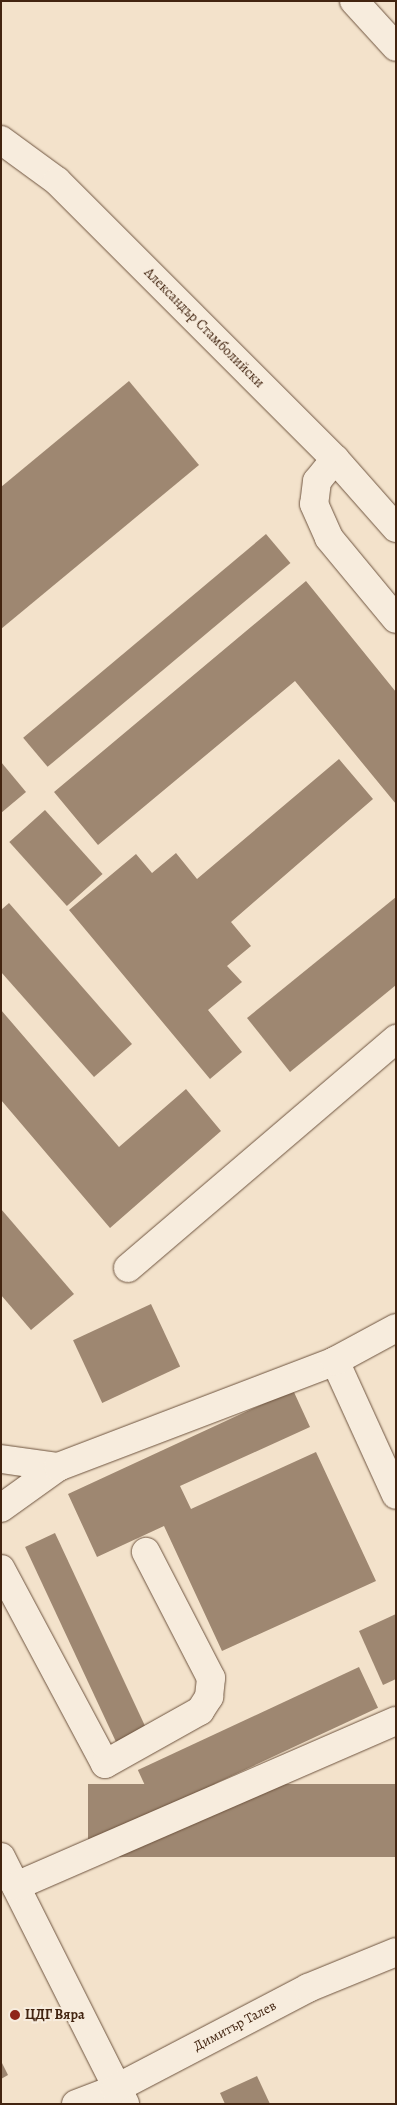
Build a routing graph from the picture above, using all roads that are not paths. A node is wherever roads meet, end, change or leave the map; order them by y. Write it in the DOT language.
graph roads {
  1 [pos="354,1"];
  2 [pos="396,47"];
  3 [pos="1,140"];
  4 [pos="335,459"];
  5 [pos="396,528"];
  6 [pos="396,619"];
  7 [pos="396,1039"];
  8 [pos="128,1268"];
  9 [pos="396,1328"];
  10 [pos="335,1361"];
  11 [pos="1,1459"];
  12 [pos="58,1467"];
  13 [pos="396,1495"];
  14 [pos="1,1508"];
  15 [pos="146,1552"];
  16 [pos="1,1569"];
  17 [pos="396,1721"];
  18 [pos="1,1857"];
  19 [pos="16,1886"];
  20 [pos="396,1952"];
  21 [pos="120,2097"];
  22 [pos="76,2104"];
  1 -- 2 [label="street"];
  3 -- 4 [label="street, Александър Стамболийски"];
  4 -- 5 [label="street, Александър Стамболийски"];
  4 -- 6 [label="street"];
  7 -- 8 [label="street"];
  9 -- 10 [label="street"];
  10 -- 12 [label="street"];
  10 -- 13 [label="street"];
  11 -- 12 [label="street"];
  12 -- 14 [label="street"];
  15 -- 16 [label="street"];
  17 -- 19 [label="street"];
  18 -- 19 [label="street"];
  19 -- 21 [label="street"];
  20 -- 21 [label="street, Димитър Талев"];
  21 -- 22 [label="street, Димитър Талев"];
}
